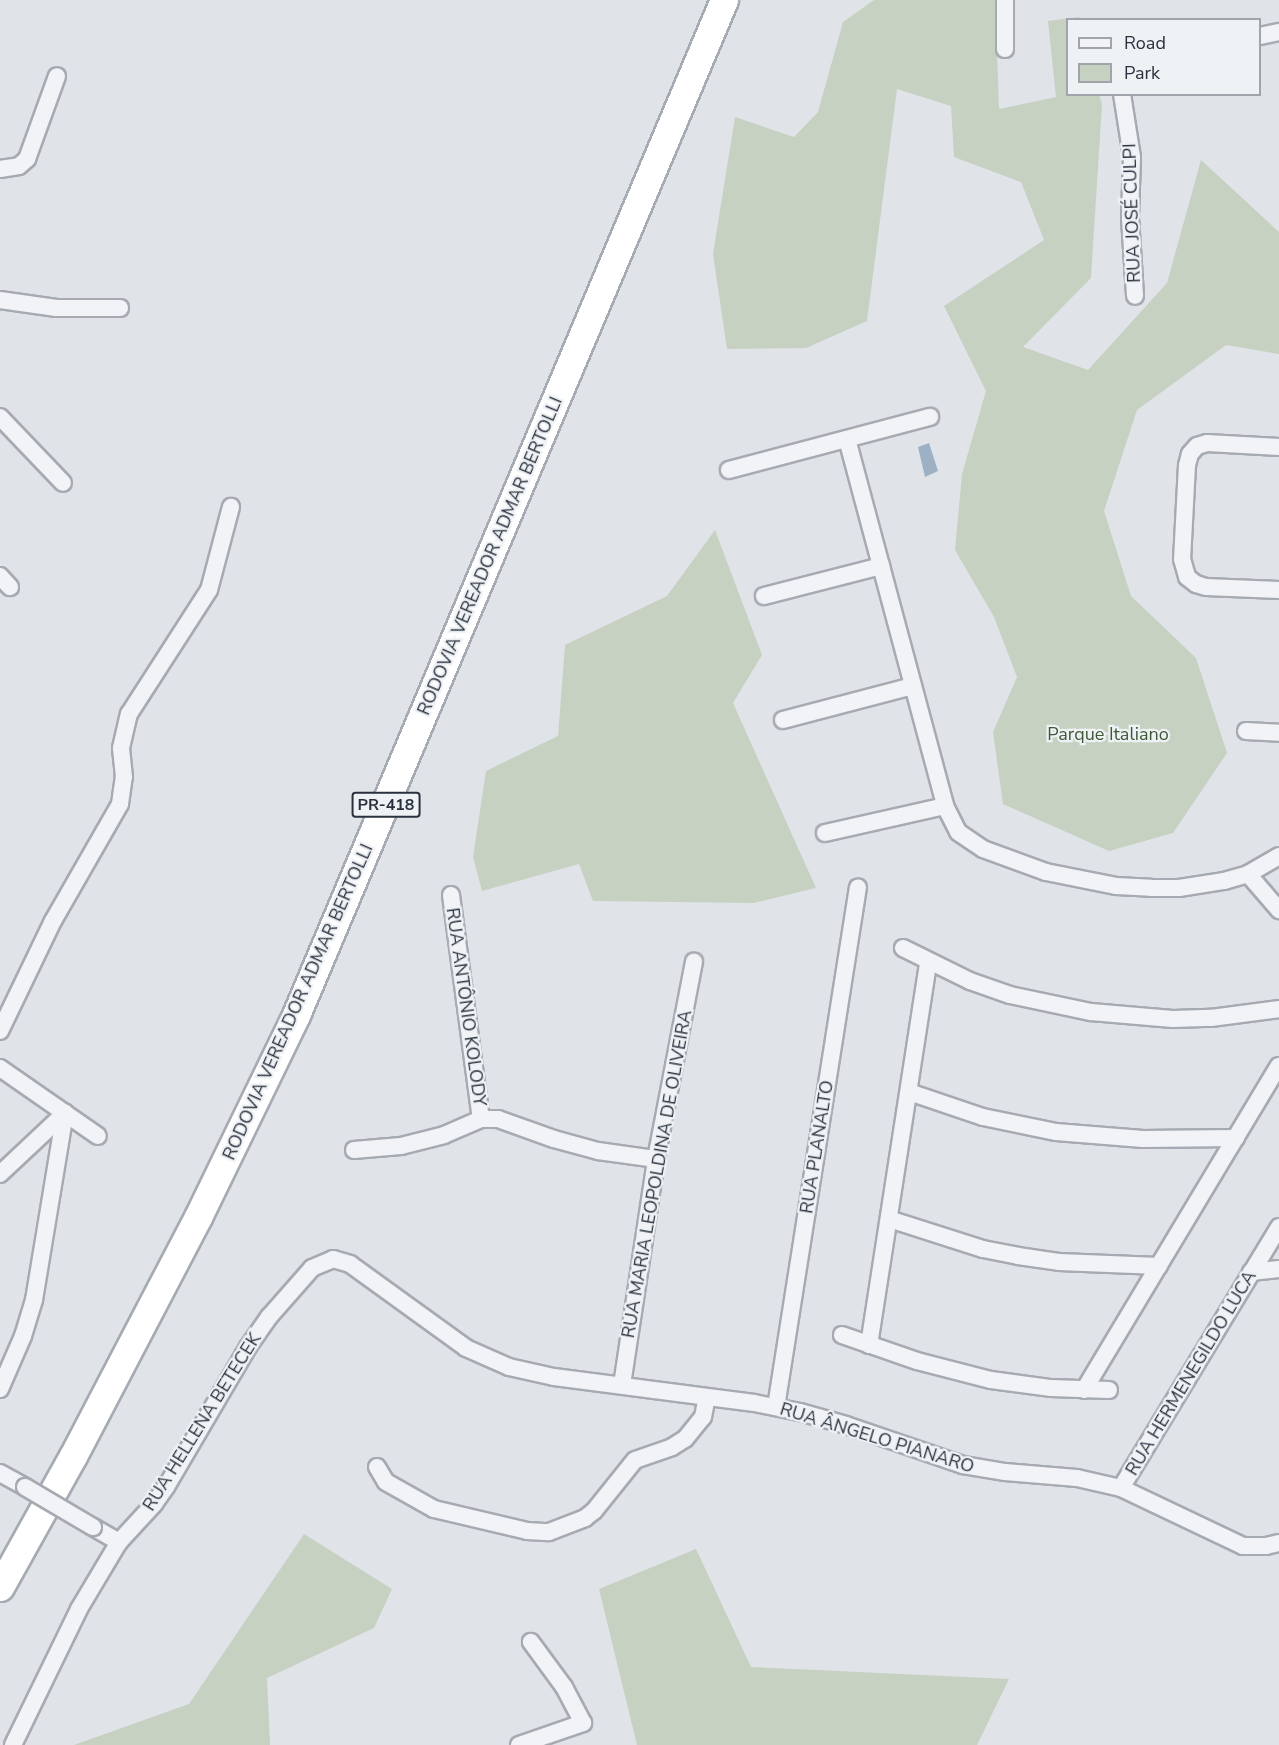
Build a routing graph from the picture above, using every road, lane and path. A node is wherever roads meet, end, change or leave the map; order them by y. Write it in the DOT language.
graph roads {
  1 [pos="724,0"];
  2 [pos="1005,0"];
  3 [pos="1279,32"];
  4 [pos="1261,36"];
  5 [pos="1005,49"];
  6 [pos="57,76"];
  7 [pos="1122,96"];
  8 [pos="0,170"];
  9 [pos="1135,296"];
  10 [pos="0,300"];
  11 [pos="120,308"];
  12 [pos="0,417"];
  13 [pos="930,417"];
  14 [pos="847,439"];
  15 [pos="1279,447"];
  16 [pos="729,470"];
  17 [pos="63,483"];
  18 [pos="231,507"];
  19 [pos="881,566"];
  20 [pos="1279,590"];
  21 [pos="764,596"];
  22 [pos="913,686"];
  23 [pos="783,720"];
  24 [pos="1246,731"];
  25 [pos="1279,733"];
  26 [pos="945,806"];
  27 [pos="825,833"];
  28 [pos="1277,861"];
  29 [pos="1248,874"];
  30 [pos="858,887"];
  31 [pos="451,895"];
  32 [pos="1279,910"];
  33 [pos="903,948"];
  34 [pos="694,962"];
  35 [pos="928,962"];
  36 [pos="1279,1009"];
  37 [pos="0,1030"];
  38 [pos="1279,1066"];
  39 [pos="0,1068"];
  40 [pos="909,1092"];
  41 [pos="65,1113"];
  42 [pos="481,1119"];
  43 [pos="98,1136"];
  44 [pos="1236,1138"];
  45 [pos="354,1150"];
  46 [pos="656,1159"];
  47 [pos="0,1174"];
  48 [pos="889,1219"];
  49 [pos="1279,1227"];
  50 [pos="350,1264"];
  51 [pos="1159,1266"];
  52 [pos="1279,1269"];
  53 [pos="1251,1272"];
  54 [pos="842,1335"];
  55 [pos="870,1345"];
  56 [pos="622,1385"];
  57 [pos="0,1389"];
  58 [pos="1084,1390"];
  59 [pos="1109,1390"];
  60 [pos="707,1397"];
  61 [pos="776,1407"];
  62 [pos="377,1467"];
  63 [pos="0,1473"];
  64 [pos="1121,1488"];
  65 [pos="119,1542"];
  66 [pos="1279,1543"];
  67 [pos="0,1587"];
  68 [pos="531,1642"];
  69 [pos="13,1745"];
  70 [pos="519,1745"];
  1 -- 67 [label="highway, RODOVIA VEREADOR ADMAR BERTOLLI / PR-418"];
  2 -- 5 [label="street"];
  3 -- 4 [label="street"];
  6 -- 8 [label="street"];
  7 -- 9 [label="street, RUA JOSÉ CULPI"];
  10 -- 11 [label="street"];
  12 -- 17 [label="street"];
  13 -- 14 [label="street"];
  14 -- 16 [label="street"];
  14 -- 19 [label="street"];
  15 -- 20 [label="street"];
  18 -- 37 [label="street"];
  19 -- 21 [label="street"];
  19 -- 22 [label="street"];
  22 -- 23 [label="street"];
  22 -- 26 [label="street"];
  24 -- 25 [label="street"];
  26 -- 27 [label="street"];
  26 -- 29 [label="street"];
  28 -- 29 [label="street"];
  29 -- 32 [label="street"];
  30 -- 61 [label="street, RUA PLANALTO"];
  31 -- 42 [label="street, RUA ANTÔNIO KOLODY"];
  33 -- 35 [label="street"];
  34 -- 46 [label="street, RUA MARIA LEOPOLDINA DE OLIVEIRA"];
  35 -- 36 [label="street"];
  35 -- 40 [label="street"];
  38 -- 44 [label="street"];
  39 -- 41 [label="street"];
  40 -- 44 [label="street"];
  40 -- 48 [label="street"];
  41 -- 43 [label="street"];
  41 -- 47 [label="street"];
  41 -- 57 [label="street"];
  42 -- 45 [label="street"];
  42 -- 46 [label="street, RUA ANTÔNIO KOLODY"];
  44 -- 51 [label="street"];
  46 -- 56 [label="street, RUA MARIA LEOPOLDINA DE OLIVEIRA"];
  48 -- 51 [label="street"];
  48 -- 55 [label="street"];
  49 -- 53 [label="street, RUA HERMENEGILDO LUCA"];
  50 -- 56 [label="street, RUA ÂNGELO PIANARO"];
  50 -- 65 [label="street, RUA HELLENA BETECEK"];
  51 -- 58 [label="street"];
  52 -- 53 [label="street"];
  53 -- 64 [label="street, RUA HERMENEGILDO LUCA"];
  54 -- 55 [label="street"];
  55 -- 58 [label="street"];
  56 -- 60 [label="street, RUA ÂNGELO PIANARO"];
  58 -- 59 [label="street"];
  60 -- 61 [label="street, RUA ÂNGELO PIANARO"];
  60 -- 62 [label="street"];
  61 -- 64 [label="street, RUA ÂNGELO PIANARO"];
  63 -- 65 [label="street, bridge"];
  64 -- 66 [label="street, RUA ÂNGELO PIANARO"];
  65 -- 69 [label="street, RUA HELLENA BETECEK"];
  68 -- 70 [label="street"];
}
